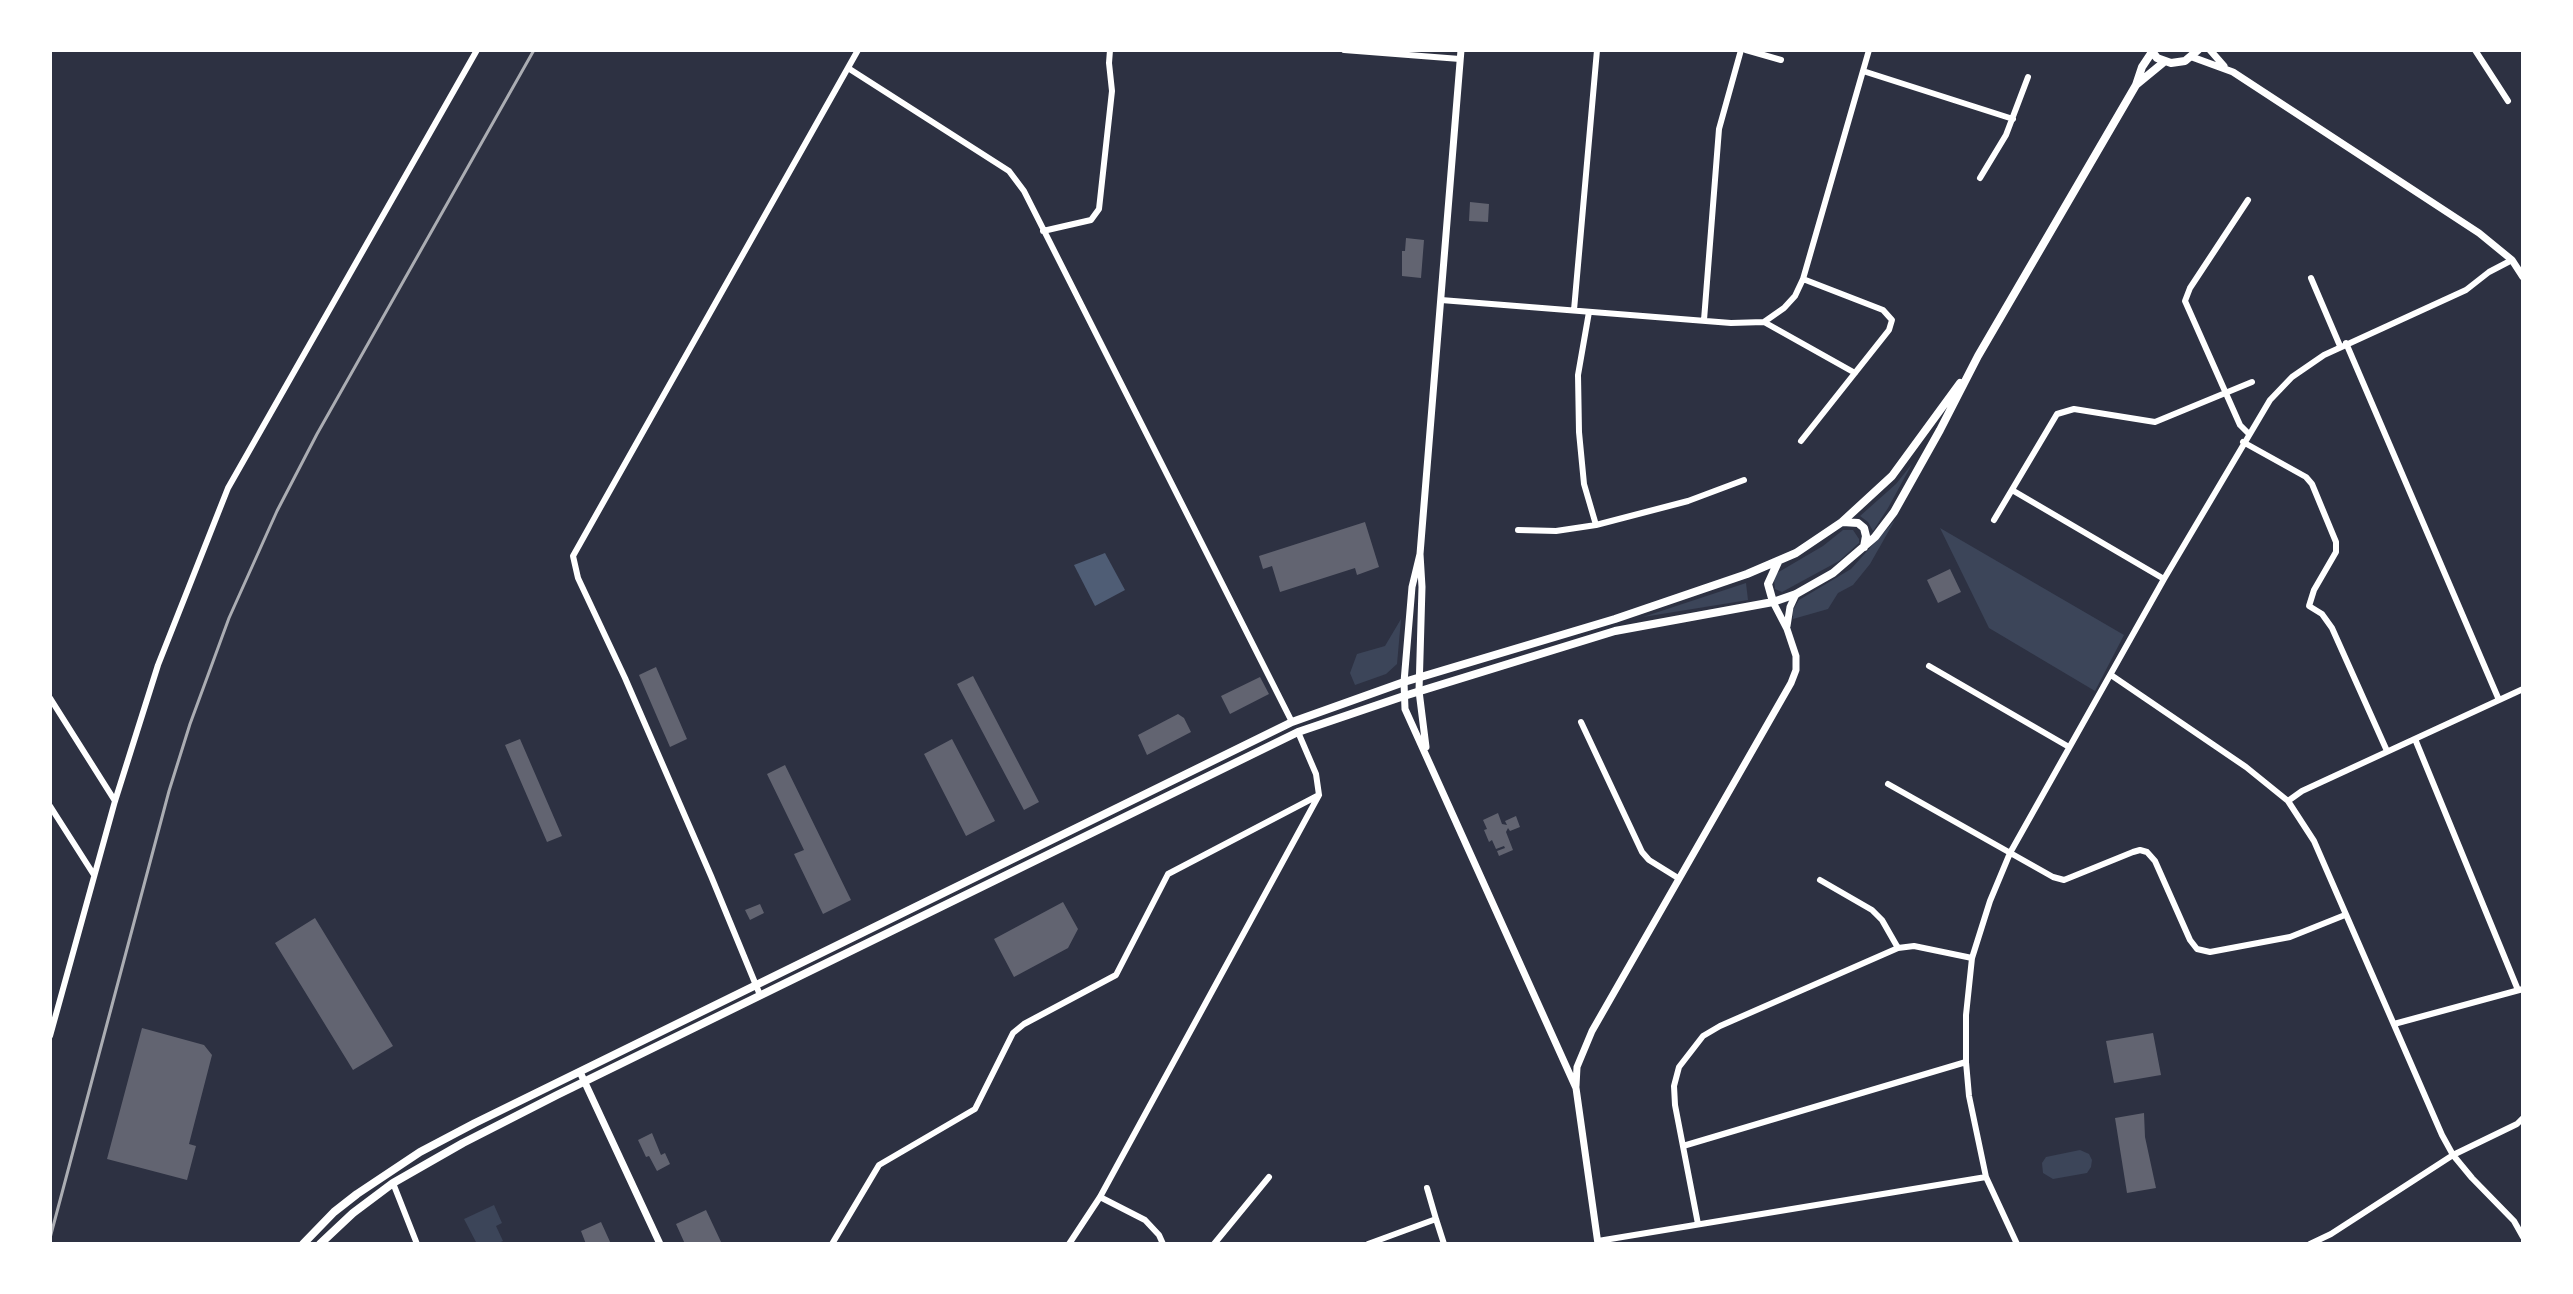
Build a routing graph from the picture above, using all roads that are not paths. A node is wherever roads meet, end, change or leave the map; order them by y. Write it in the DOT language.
graph roads {
  1 [pos="477,50"];
  2 [pos="858,50"];
  3 [pos="1110,50"];
  4 [pos="1344,50"];
  5 [pos="1597,50"];
  6 [pos="1743,50"];
  7 [pos="1869,50"];
  8 [pos="2210,50"];
  9 [pos="2475,50"];
  10 [pos="2151,51"];
  11 [pos="1461,54"];
  12 [pos="2195,54"];
  13 [pos="1781,60"];
  14 [pos="2164,62"];
  15 [pos="2226,67"];
  16 [pos="848,68"];
  17 [pos="1863,71"];
  18 [pos="2028,77"];
  19 [pos="2136,85"];
  20 [pos="2508,101"];
  21 [pos="2013,119"];
  22 [pos="1980,178"];
  23 [pos="2248,200"];
  24 [pos="1043,231"];
  25 [pos="2512,260"];
  26 [pos="2523,277"];
  27 [pos="2311,278"];
  28 [pos="1803,279"];
  29 [pos="1441,300"];
  30 [pos="1574,310"];
  31 [pos="1589,312"];
  32 [pos="1704,320"];
  33 [pos="1764,322"];
  34 [pos="2343,344"];
  35 [pos="1978,356"];
  36 [pos="1855,373"];
  37 [pos="2252,382"];
  38 [pos="2226,394"];
  39 [pos="2248,433"];
  40 [pos="1801,441"];
  41 [pos="2243,442"];
  42 [pos="1744,480"];
  43 [pos="2012,490"];
  44 [pos="1994,520"];
  45 [pos="1842,522"];
  46 [pos="1596,525"];
  47 [pos="1518,530"];
  48 [pos="1863,549"];
  49 [pos="1420,554"];
  50 [pos="1779,561"];
  51 [pos="2164,579"];
  52 [pos="1412,587"];
  53 [pos="1422,587"];
  54 [pos="1796,594"];
  55 [pos="1773,602"];
  56 [pos="1787,629"];
  57 [pos="1929,666"];
  58 [pos="2111,675"];
  59 [pos="1419,678"];
  60 [pos="1404,682"];
  61 [pos="2523,689"];
  62 [pos="1419,691"];
  63 [pos="1404,696"];
  64 [pos="50,698"];
  65 [pos="2499,700"];
  66 [pos="1292,722"];
  67 [pos="1581,722"];
  68 [pos="1298,732"];
  69 [pos="2415,739"];
  70 [pos="2069,747"];
  71 [pos="2387,751"];
  72 [pos="1427,757"];
  73 [pos="1888,784"];
  74 [pos="1319,795"];
  75 [pos="115,801"];
  76 [pos="2288,801"];
  77 [pos="50,806"];
  78 [pos="2010,853"];
  79 [pos="94,875"];
  80 [pos="1678,878"];
  81 [pos="1820,880"];
  82 [pos="2345,915"];
  83 [pos="1898,948"];
  84 [pos="1972,958"];
  85 [pos="756,985"];
  86 [pos="2520,990"];
  87 [pos="760,995"];
  88 [pos="2394,1024"];
  89 [pos="50,1036"];
  90 [pos="1966,1062"];
  91 [pos="582,1076"];
  92 [pos="1576,1088"];
  93 [pos="2523,1118"];
  94 [pos="1683,1146"];
  95 [pos="2453,1155"];
  96 [pos="1269,1177"];
  97 [pos="1986,1177"];
  98 [pos="393,1183"];
  99 [pos="1427,1188"];
  100 [pos="1100,1197"];
  101 [pos="1436,1219"];
  102 [pos="1698,1224"];
  103 [pos="2523,1237"];
  104 [pos="1598,1242"];
  105 [pos="303,1244"];
  106 [pos="320,1244"];
  107 [pos="417,1244"];
  108 [pos="660,1244"];
  109 [pos="832,1244"];
  110 [pos="1069,1244"];
  111 [pos="1163,1244"];
  112 [pos="1214,1244"];
  113 [pos="1368,1244"];
  114 [pos="1444,1244"];
  115 [pos="2017,1244"];
  116 [pos="2310,1244"];
  1 -- 75 [label="street"];
  2 -- 16 [label="street"];
  3 -- 24 [label="street"];
  4 -- 11 [label="street"];
  5 -- 30 [label="street"];
  6 -- 13 [label="street"];
  6 -- 32 [label="street"];
  7 -- 17 [label="street"];
  8 -- 15 [label="street"];
  9 -- 20 [label="street"];
  10 -- 14 [label="main road"];
  10 -- 19 [label="main road"];
  11 -- 29 [label="street"];
  12 -- 14 [label="main road"];
  12 -- 15 [label="street"];
  14 -- 19 [label="main road"];
  15 -- 25 [label="street"];
  16 -- 24 [label="street"];
  16 -- 85 [label="street"];
  17 -- 21 [label="street"];
  17 -- 28 [label="street"];
  18 -- 21 [label="street"];
  19 -- 35 [label="main road"];
  21 -- 22 [label="street"];
  23 -- 38 [label="street"];
  24 -- 66 [label="street"];
  25 -- 26 [label="street"];
  25 -- 34 [label="street"];
  27 -- 34 [label="street"];
  28 -- 33 [label="street"];
  28 -- 36 [label="street"];
  29 -- 30 [label="street"];
  29 -- 49 [label="street"];
  30 -- 31 [label="street"];
  31 -- 32 [label="street"];
  31 -- 46 [label="street"];
  32 -- 33 [label="street"];
  33 -- 36 [label="street"];
  34 -- 39 [label="street"];
  34 -- 65 [label="street"];
  35 -- 45 [label="main road"];
  35 -- 48 [label="main road"];
  36 -- 40 [label="street"];
  37 -- 38 [label="street"];
  38 -- 39 [label="street"];
  38 -- 43 [label="street"];
  39 -- 41 [label="street"];
  41 -- 51 [label="street"];
  41 -- 71 [label="street"];
  42 -- 46 [label="street"];
  43 -- 44 [label="street"];
  43 -- 51 [label="street"];
  45 -- 48 [label="main road"];
  45 -- 50 [label="main road"];
  46 -- 47 [label="street"];
  48 -- 54 [label="main road"];
  49 -- 52 [label="street"];
  49 -- 53 [label="street"];
  50 -- 55 [label="main road"];
  50 -- 59 [label="main road"];
  51 -- 58 [label="street"];
  52 -- 53 [label="street"];
  52 -- 60 [label="street"];
  53 -- 59 [label="street"];
  54 -- 55 [label="main road"];
  54 -- 56 [label="street"];
  55 -- 56 [label="street"];
  55 -- 62 [label="main road"];
  56 -- 80 [label="street"];
  57 -- 70 [label="street"];
  58 -- 70 [label="street"];
  58 -- 76 [label="street"];
  59 -- 60 [label="main road"];
  59 -- 62 [label="street"];
  60 -- 63 [label="street"];
  60 -- 66 [label="main road"];
  61 -- 65 [label="street"];
  62 -- 63 [label="main road"];
  62 -- 72 [label="street"];
  63 -- 68 [label="main road"];
  63 -- 72 [label="street"];
  64 -- 75 [label="street"];
  65 -- 69 [label="street"];
  66 -- 85 [label="main road"];
  67 -- 80 [label="street"];
  68 -- 74 [label="street"];
  68 -- 87 [label="main road"];
  69 -- 71 [label="street"];
  69 -- 86 [label="street"];
  70 -- 78 [label="street"];
  71 -- 76 [label="street"];
  72 -- 92 [label="street"];
  73 -- 78 [label="street"];
  74 -- 100 [label="street"];
  74 -- 109 [label="street"];
  75 -- 79 [label="street"];
  76 -- 82 [label="street"];
  77 -- 79 [label="street"];
  78 -- 82 [label="street"];
  78 -- 84 [label="street"];
  79 -- 89 [label="street"];
  80 -- 92 [label="street"];
  81 -- 83 [label="street"];
  82 -- 88 [label="street"];
  83 -- 84 [label="street"];
  83 -- 94 [label="street"];
  84 -- 90 [label="street"];
  85 -- 87 [label="street"];
  85 -- 91 [label="main road"];
  86 -- 88 [label="street"];
  87 -- 91 [label="main road"];
  88 -- 95 [label="street"];
  90 -- 94 [label="street"];
  90 -- 97 [label="street"];
  91 -- 98 [label="main road"];
  91 -- 105 [label="main road"];
  91 -- 108 [label="street"];
  92 -- 104 [label="street"];
  93 -- 95 [label="street"];
  94 -- 102 [label="street"];
  95 -- 103 [label="street"];
  95 -- 116 [label="street"];
  96 -- 112 [label="street"];
  97 -- 102 [label="street"];
  97 -- 115 [label="street"];
  98 -- 106 [label="main road"];
  98 -- 107 [label="street"];
  99 -- 101 [label="street"];
  100 -- 110 [label="street"];
  100 -- 111 [label="street"];
  101 -- 113 [label="street"];
  101 -- 114 [label="street"];
  102 -- 104 [label="street"];
}
